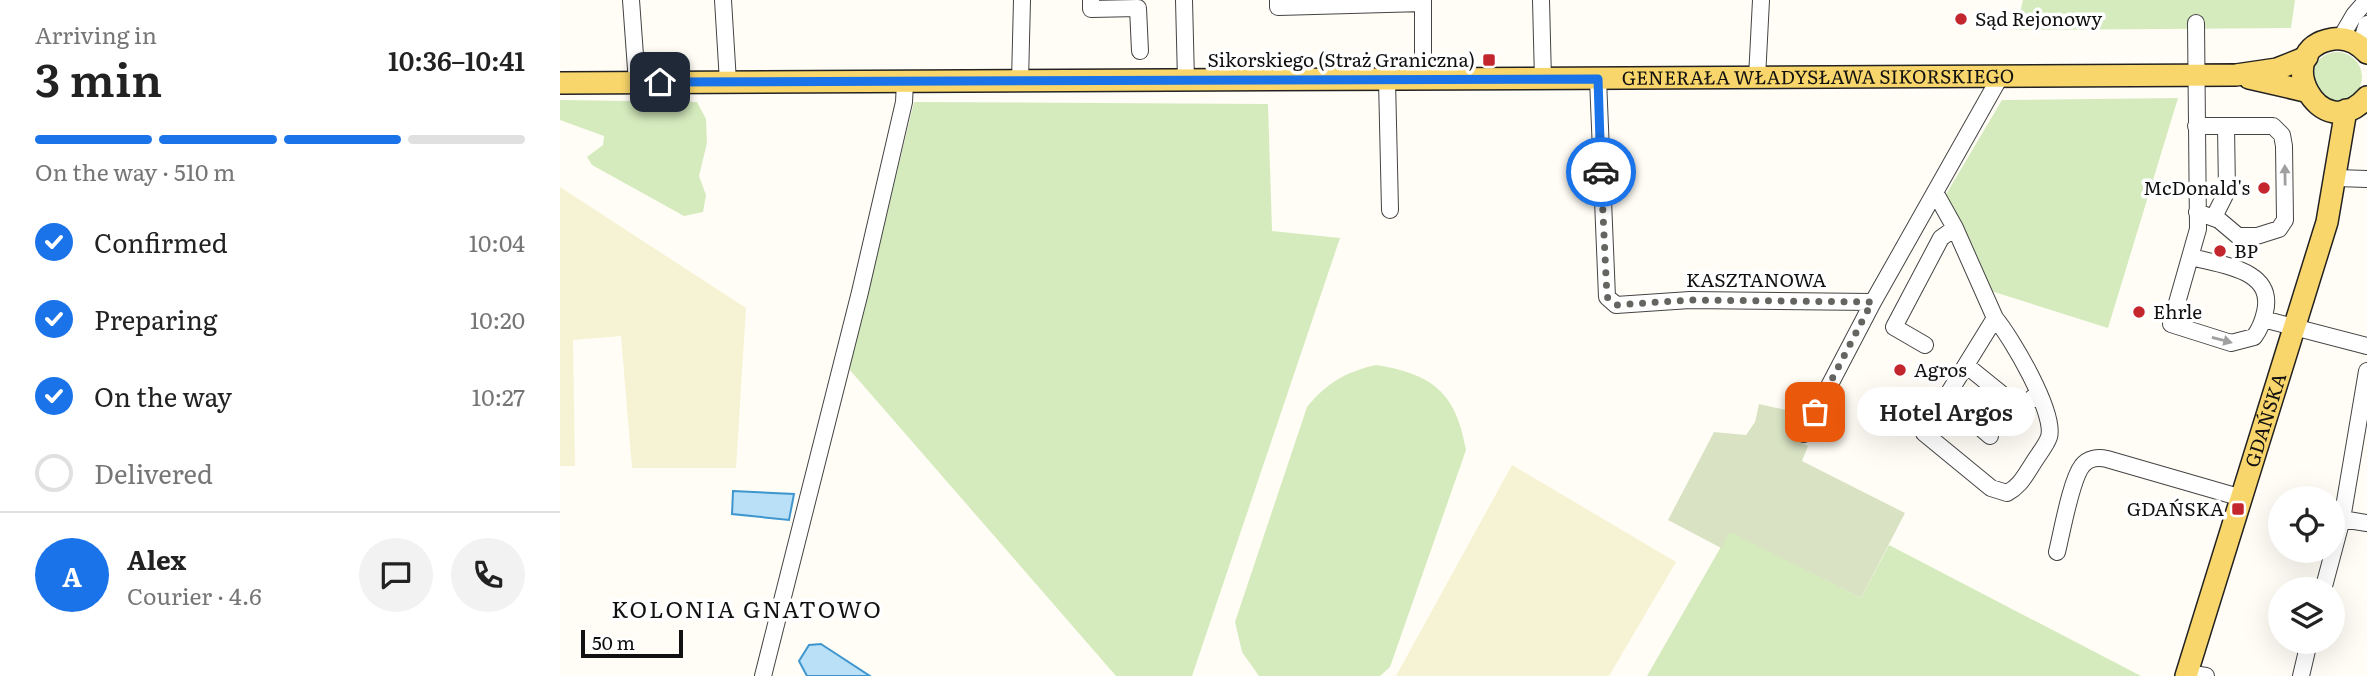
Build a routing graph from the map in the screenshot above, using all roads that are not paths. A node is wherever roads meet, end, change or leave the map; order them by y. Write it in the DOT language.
graph roads {
  1 [pos="631,0"];
  2 [pos="723,0"];
  3 [pos="1022,0"];
  4 [pos="1091,0"];
  5 [pos="1184,0"];
  6 [pos="1278,0"];
  7 [pos="1541,0"];
  8 [pos="1761,0"];
  9 [pos="2367,0"];
  10 [pos="1423,1"];
  11 [pos="2196,23"];
  12 [pos="2367,24"];
  13 [pos="2356,46"];
  14 [pos="1140,51"];
  15 [pos="2307,57"];
  16 [pos="2195,75"];
  17 [pos="2236,75"];
  18 [pos="2000,77"];
  19 [pos="1757,78"];
  20 [pos="1598,79"];
  21 [pos="1185,80"];
  22 [pos="1387,80"];
  23 [pos="1423,80"];
  24 [pos="1543,80"];
  25 [pos="1020,81"];
  26 [pos="728,82"];
  27 [pos="905,82"];
  28 [pos="560,83"];
  29 [pos="637,83"];
  30 [pos="2305,91"];
  31 [pos="2367,97"];
  32 [pos="2321,107"];
  33 [pos="2346,110"];
  34 [pos="2196,126"];
  35 [pos="2226,126"];
  36 [pos="2336,170"];
  37 [pos="2367,180"];
  38 [pos="1936,194"];
  39 [pos="1390,210"];
  40 [pos="2197,212"];
  41 [pos="2214,217"];
  42 [pos="1955,228"];
  43 [pos="2191,257"];
  44 [pos="1872,302"];
  45 [pos="1995,318"];
  46 [pos="2263,319"];
  47 [pos="2294,329"];
  48 [pos="1925,345"];
  49 [pos="2367,345"];
  50 [pos="1967,366"];
  51 [pos="2367,371"];
  52 [pos="2037,394"];
  53 [pos="1947,399"];
  54 [pos="1804,434"];
  55 [pos="1990,436"];
  56 [pos="2242,498"];
  57 [pos="2345,501"];
  58 [pos="2345,519"];
  59 [pos="2367,523"];
  60 [pos="2057,552"];
  61 [pos="2306,654"];
  62 [pos="2193,675"];
  63 [pos="762,676"];
  64 [pos="2301,676"];
  1 -- 29 [label="street"];
  2 -- 26 [label="street"];
  3 -- 25 [label="street"];
  4 -- 14 [label="street"];
  5 -- 21 [label="street"];
  6 -- 10 [label="street"];
  7 -- 24 [label="street"];
  8 -- 19 [label="street"];
  9 -- 13 [label="street"];
  10 -- 23 [label="street"];
  11 -- 16 [label="street"];
  12 -- 13 [label="street"];
  13 -- 15 [label="main road, GENERAŁA WŁADYSŁAWA SIKORSKIEGO"];
  15 -- 17 [label="main road, GENERAŁA WŁADYSŁAWA SIKORSKIEGO"];
  15 -- 30 [label="main road"];
  16 -- 17 [label="main road, GENERAŁA WŁADYSŁAWA SIKORSKIEGO"];
  16 -- 18 [label="main road, GENERAŁA WŁADYSŁAWA SIKORSKIEGO"];
  16 -- 34 [label="street"];
  17 -- 30 [label="main road, GENERAŁA WŁADYSŁAWA SIKORSKIEGO"];
  18 -- 19 [label="main road, GENERAŁA WŁADYSŁAWA SIKORSKIEGO"];
  18 -- 38 [label="street"];
  19 -- 20 [label="main road, GENERAŁA WŁADYSŁAWA SIKORSKIEGO"];
  20 -- 24 [label="main road, GENERAŁA WŁADYSŁAWA SIKORSKIEGO"];
  20 -- 44 [label="street, KASZTANOWA"];
  21 -- 22 [label="main road, GENERAŁA WŁADYSŁAWA SIKORSKIEGO"];
  21 -- 25 [label="main road, GENERAŁA WŁADYSŁAWA SIKORSKIEGO"];
  22 -- 23 [label="main road, GENERAŁA WŁADYSŁAWA SIKORSKIEGO"];
  22 -- 39 [label="street"];
  23 -- 24 [label="main road, GENERAŁA WŁADYSŁAWA SIKORSKIEGO"];
  25 -- 27 [label="main road, GENERAŁA WŁADYSŁAWA SIKORSKIEGO"];
  26 -- 27 [label="main road, GENERAŁA WŁADYSŁAWA SIKORSKIEGO"];
  26 -- 29 [label="main road, GENERAŁA WŁADYSŁAWA SIKORSKIEGO"];
  27 -- 63 [label="street"];
  28 -- 29 [label="main road, GENERAŁA WŁADYSŁAWA SIKORSKIEGO"];
  30 -- 32 [label="main road"];
  31 -- 33 [label="main road"];
  32 -- 33 [label="main road"];
  32 -- 36 [label="main road, GDAŃSKA"];
  33 -- 36 [label="main road, GDAŃSKA"];
  34 -- 35 [label="street"];
  34 -- 40 [label="street"];
  35 -- 41 [label="street"];
  41 -- 35 [label="street, one-way"];
  36 -- 37 [label="street"];
  36 -- 47 [label="main road, GDAŃSKA"];
  38 -- 42 [label="street"];
  38 -- 44 [label="street"];
  40 -- 41 [label="street"];
  40 -- 43 [label="street"];
  42 -- 45 [label="street"];
  42 -- 48 [label="street"];
  43 -- 46 [label="street"];
  43 -- 46 [label="street, one-way"];
  44 -- 54 [label="street"];
  45 -- 50 [label="street"];
  45 -- 52 [label="street"];
  46 -- 47 [label="street"];
  47 -- 49 [label="street"];
  47 -- 56 [label="main road, GDAŃSKA"];
  50 -- 52 [label="street"];
  50 -- 53 [label="street"];
  51 -- 57 [label="street"];
  52 -- 53 [label="street"];
  53 -- 55 [label="street"];
  56 -- 60 [label="street"];
  56 -- 62 [label="main road, GDAŃSKA"];
  58 -- 59 [label="street"];
  61 -- 64 [label="street"];
}
